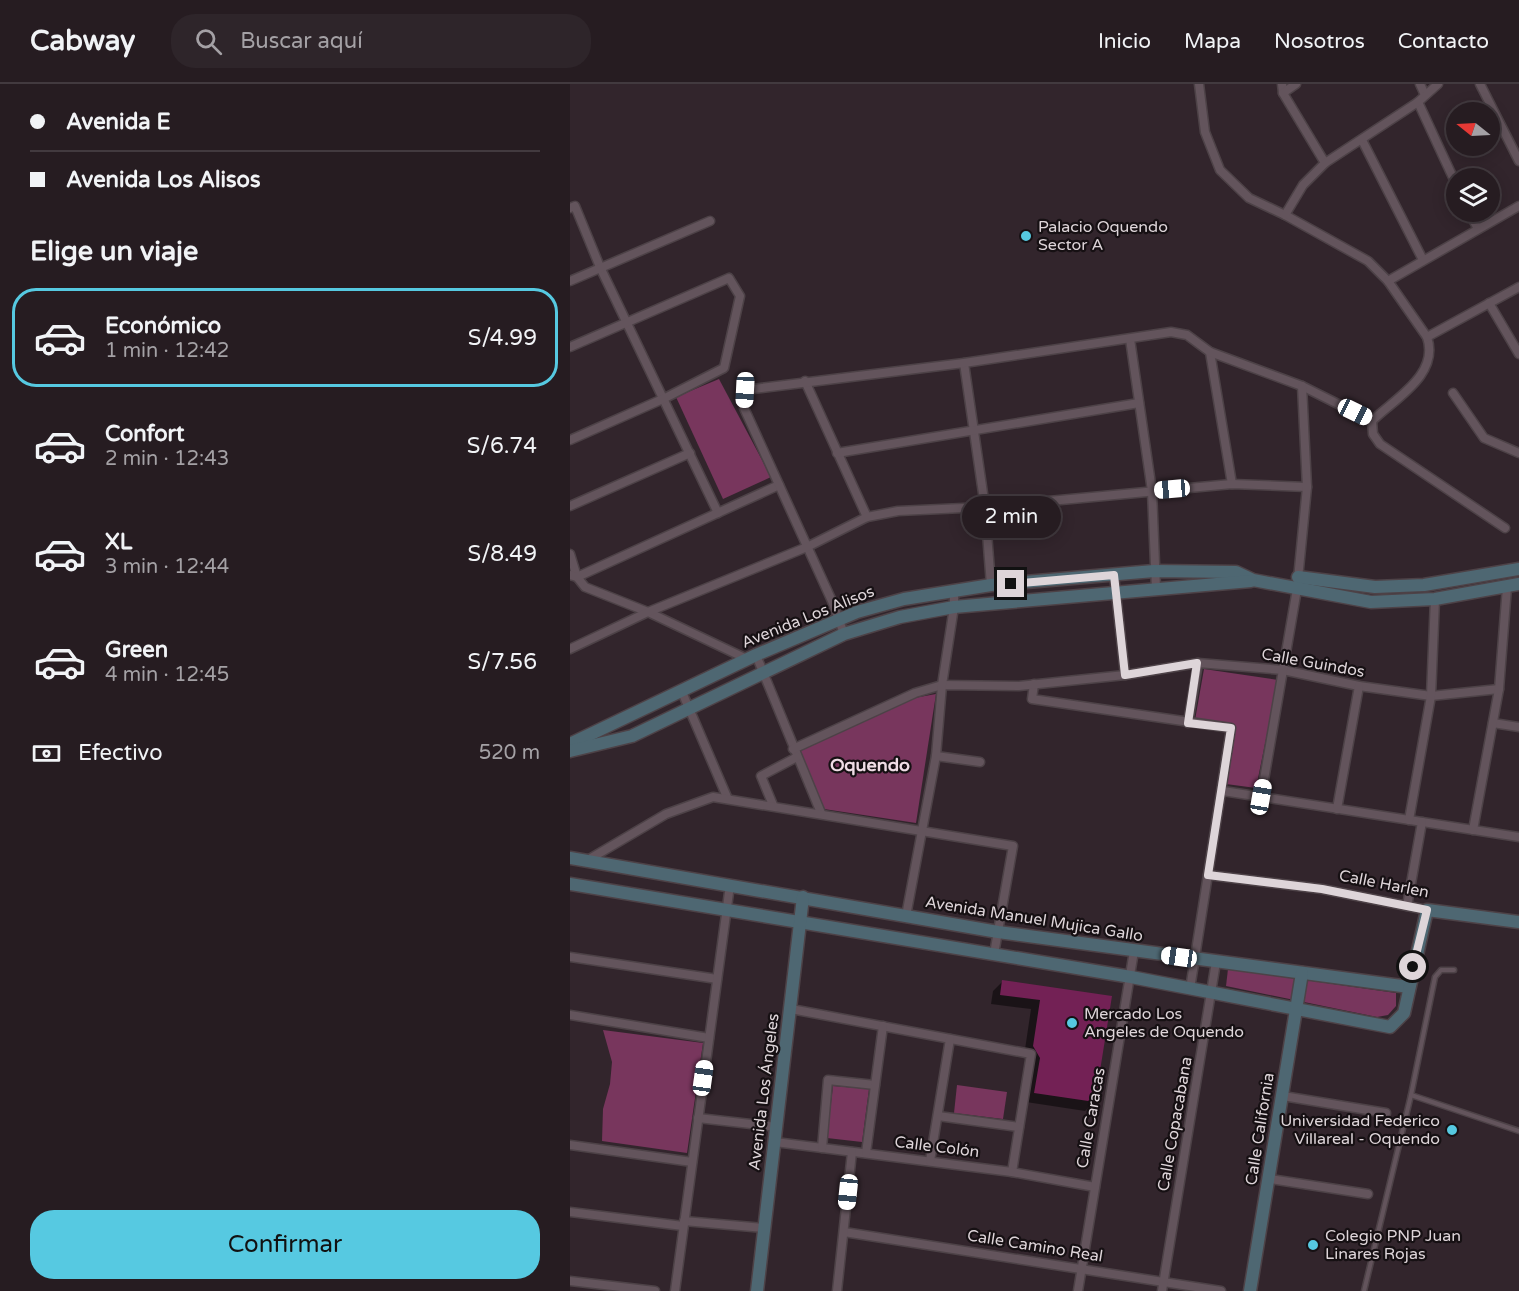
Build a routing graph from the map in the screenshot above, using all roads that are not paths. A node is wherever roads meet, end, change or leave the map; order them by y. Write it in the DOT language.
graph roads {
  1 [pos="1199,84"];
  2 [pos="1296,84"];
  3 [pos="1420,84"];
  4 [pos="1438,84"];
  5 [pos="1480,84"];
  6 [pos="1283,88"];
  7 [pos="1422,98"];
  8 [pos="1362,140"];
  9 [pos="1519,161"];
  10 [pos="1325,163"];
  11 [pos="1450,168"];
  12 [pos="1519,206"];
  13 [pos="570,208"];
  14 [pos="1285,215"];
  15 [pos="710,221"];
  16 [pos="1474,222"];
  17 [pos="1478,229"];
  18 [pos="1422,260"];
  19 [pos="600,267"];
  20 [pos="1388,280"];
  21 [pos="570,281"];
  22 [pos="1519,287"];
  23 [pos="1489,303"];
  24 [pos="627,323"];
  25 [pos="1427,337"];
  26 [pos="1130,339"];
  27 [pos="570,347"];
  28 [pos="1210,352"];
  29 [pos="1519,354"];
  30 [pos="964,363"];
  31 [pos="805,381"];
  32 [pos="1302,386"];
  33 [pos="1453,393"];
  34 [pos="665,398"];
  35 [pos="1139,403"];
  36 [pos="1372,421"];
  37 [pos="974,429"];
  38 [pos="570,440"];
  39 [pos="690,453"];
  40 [pos="837,453"];
  41 [pos="1519,453"];
  42 [pos="1232,483"];
  43 [pos="779,485"];
  44 [pos="1307,486"];
  45 [pos="1152,491"];
  46 [pos="570,507"];
  47 [pos="985,507"];
  48 [pos="718,513"];
  49 [pos="867,517"];
  50 [pos="1505,528"];
  51 [pos="807,547"];
  52 [pos="570,554"];
  53 [pos="1519,569"];
  54 [pos="1154,571"];
  55 [pos="1114,575"];
  56 [pos="573,576"];
  57 [pos="1253,580"];
  58 [pos="1298,583"];
  59 [pos="991,585"];
  60 [pos="1513,586"];
  61 [pos="1155,588"];
  62 [pos="954,590"];
  63 [pos="1116,592"];
  64 [pos="1435,599"];
  65 [pos="954,607"];
  66 [pos="648,612"];
  67 [pos="839,619"];
  68 [pos="844,634"];
  69 [pos="570,649"];
  70 [pos="752,657"];
  71 [pos="1197,663"];
  72 [pos="1283,670"];
  73 [pos="763,672"];
  74 [pos="1125,675"];
  75 [pos="1034,684"];
  76 [pos="942,685"];
  77 [pos="1359,686"];
  78 [pos="1499,689"];
  79 [pos="682,692"];
  80 [pos="1431,696"];
  81 [pos="690,708"];
  82 [pos="1188,723"];
  83 [pos="1493,723"];
  84 [pos="1519,727"];
  85 [pos="570,744"];
  86 [pos="570,751"];
  87 [pos="795,753"];
  88 [pos="936,756"];
  89 [pos="980,762"];
  90 [pos="1223,791"];
  91 [pos="727,797"];
  92 [pos="1261,797"];
  93 [pos="773,805"];
  94 [pos="1337,809"];
  95 [pos="821,813"];
  96 [pos="1409,820"];
  97 [pos="1422,822"];
  98 [pos="1473,830"];
  99 [pos="923,833"];
  100 [pos="1519,837"];
  101 [pos="570,858"];
  102 [pos="586,861"];
  103 [pos="1208,875"];
  104 [pos="570,884"];
  105 [pos="730,885"];
  106 [pos="803,897"];
  107 [pos="1407,906"];
  108 [pos="727,910"];
  109 [pos="1427,910"];
  110 [pos="906,916"];
  111 [pos="800,921"];
  112 [pos="1519,922"];
  113 [pos="998,932"];
  114 [pos="1134,951"];
  115 [pos="994,954"];
  116 [pos="570,957"];
  117 [pos="1194,959"];
  118 [pos="1216,962"];
  119 [pos="1454,970"];
  120 [pos="1302,973"];
  121 [pos="1131,977"];
  122 [pos="717,978"];
  123 [pos="1409,987"];
  124 [pos="1190,989"];
  125 [pos="1212,993"];
  126 [pos="791,1009"];
  127 [pos="1296,1011"];
  128 [pos="570,1015"];
  129 [pos="883,1026"];
  130 [pos="709,1038"];
  131 [pos="950,1039"];
  132 [pos="875,1085"];
  133 [pos="1411,1095"];
  134 [pos="1282,1096"];
  135 [pos="1386,1113"];
  136 [pos="938,1116"];
  137 [pos="698,1118"];
  138 [pos="777,1127"];
  139 [pos="1019,1127"];
  140 [pos="1519,1131"];
  141 [pos="775,1142"];
  142 [pos="570,1146"];
  143 [pos="822,1148"];
  144 [pos="852,1152"];
  145 [pos="866,1153"];
  146 [pos="930,1161"];
  147 [pos="692,1162"];
  148 [pos="1012,1172"];
  149 [pos="1270,1179"];
  150 [pos="1095,1187"];
  151 [pos="1368,1194"];
  152 [pos="570,1212"];
  153 [pos="683,1224"];
  154 [pos="764,1228"];
  155 [pos="844,1232"];
  156 [pos="1082,1268"];
  157 [pos="570,1281"];
  158 [pos="1163,1287"];
  159 [pos="656,1291"];
  160 [pos="675,1291"];
  161 [pos="757,1291"];
  162 [pos="837,1291"];
  163 [pos="1078,1291"];
  164 [pos="1221,1291"];
  165 [pos="1250,1291"];
  166 [pos="1364,1291"];
  1 -- 14 [label="street"];
  2 -- 6 [label="street"];
  3 -- 7 [label="street"];
  4 -- 7 [label="street"];
  5 -- 9 [label="street"];
  6 -- 10 [label="street"];
  7 -- 8 [label="street"];
  7 -- 11 [label="street"];
  8 -- 10 [label="street"];
  8 -- 18 [label="street"];
  10 -- 14 [label="street"];
  12 -- 17 [label="street"];
  13 -- 19 [label="street"];
  14 -- 20 [label="street"];
  15 -- 19 [label="street"];
  16 -- 17 [label="street"];
  17 -- 18 [label="street"];
  18 -- 20 [label="street"];
  19 -- 21 [label="street"];
  19 -- 24 [label="street"];
  20 -- 25 [label="street"];
  22 -- 23 [label="street"];
  23 -- 25 [label="street"];
  23 -- 29 [label="street"];
  24 -- 27 [label="street"];
  24 -- 34 [label="street"];
  24 -- 34 [label="street"];
  25 -- 36 [label="street"];
  26 -- 28 [label="street"];
  26 -- 30 [label="street"];
  26 -- 35 [label="street"];
  28 -- 32 [label="street"];
  28 -- 42 [label="street"];
  30 -- 31 [label="street"];
  30 -- 37 [label="street"];
  31 -- 40 [label="street"];
  31 -- 43 [label="street"];
  32 -- 36 [label="street"];
  32 -- 44 [label="street"];
  33 -- 41 [label="street"];
  34 -- 38 [label="street"];
  34 -- 39 [label="street"];
  35 -- 37 [label="street"];
  35 -- 45 [label="street"];
  36 -- 50 [label="street"];
  37 -- 40 [label="street"];
  37 -- 47 [label="street"];
  39 -- 46 [label="street"];
  39 -- 48 [label="street"];
  40 -- 49 [label="street"];
  42 -- 44 [label="street"];
  42 -- 45 [label="street"];
  43 -- 48 [label="street"];
  43 -- 51 [label="street"];
  44 -- 58 [label="street"];
  45 -- 47 [label="street"];
  45 -- 54 [label="street"];
  47 -- 49 [label="street"];
  47 -- 59 [label="street"];
  48 -- 56 [label="street"];
  49 -- 51 [label="street"];
  51 -- 66 [label="street"];
  51 -- 67 [label="street"];
  52 -- 56 [label="street"];
  53 -- 58 [label="street, Avenida Los Alisos"];
  54 -- 55 [label="street, Avenida Los Alisos"];
  54 -- 57 [label="street, Avenida Los Alisos"];
  54 -- 61 [label="street"];
  55 -- 59 [label="street, Avenida Los Alisos"];
  55 -- 63 [label="street"];
  56 -- 66 [label="street"];
  57 -- 58 [label="street, Avenida Los Alisos"];
  57 -- 61 [label="street, Avenida Los Alisos"];
  58 -- 64 [label="street, Avenida Los Alisos"];
  58 -- 72 [label="street"];
  59 -- 62 [label="street, Avenida Los Alisos"];
  60 -- 64 [label="street, Avenida Los Alisos"];
  60 -- 78 [label="street"];
  61 -- 63 [label="street, Avenida Los Alisos"];
  62 -- 65 [label="street"];
  62 -- 67 [label="street, Avenida Los Alisos"];
  63 -- 65 [label="street, Avenida Los Alisos"];
  63 -- 74 [label="street"];
  64 -- 80 [label="street"];
  65 -- 68 [label="street, Avenida Los Alisos"];
  65 -- 76 [label="street"];
  66 -- 69 [label="street"];
  66 -- 70 [label="street"];
  67 -- 68 [label="street"];
  67 -- 70 [label="street, Avenida Los Alisos"];
  68 -- 73 [label="street, Avenida Los Alisos"];
  70 -- 73 [label="street"];
  70 -- 79 [label="street, Avenida Los Alisos"];
  71 -- 72 [label="street, Calle Guindos"];
  71 -- 74 [label="street, Calle Guindos"];
  71 -- 82 [label="street"];
  72 -- 77 [label="street, Calle Guindos"];
  72 -- 92 [label="street"];
  73 -- 81 [label="street, Avenida Los Alisos"];
  73 -- 87 [label="street"];
  74 -- 75 [label="street, Calle Guindos"];
  75 -- 76 [label="street, Calle Guindos"];
  75 -- 82 [label="street"];
  76 -- 87 [label="street, Calle Guindos"];
  76 -- 88 [label="street"];
  77 -- 80 [label="street, Calle Guindos"];
  77 -- 94 [label="street"];
  78 -- 80 [label="street, Calle Guindos"];
  78 -- 83 [label="street"];
  79 -- 81 [label="street"];
  79 -- 85 [label="street, Avenida Los Alisos"];
  80 -- 96 [label="street"];
  81 -- 86 [label="street, Avenida Los Alisos"];
  81 -- 91 [label="street"];
  82 -- 90 [label="street"];
  83 -- 84 [label="street"];
  83 -- 98 [label="street"];
  87 -- 93 [label="street, Calle Guindos"];
  87 -- 95 [label="street"];
  88 -- 89 [label="street"];
  88 -- 99 [label="street"];
  90 -- 92 [label="street"];
  90 -- 103 [label="street"];
  91 -- 93 [label="street"];
  91 -- 102 [label="street"];
  92 -- 94 [label="street"];
  93 -- 95 [label="street"];
  94 -- 96 [label="street"];
  95 -- 99 [label="street"];
  96 -- 97 [label="street"];
  97 -- 98 [label="street"];
  97 -- 107 [label="street"];
  98 -- 100 [label="street"];
  99 -- 110 [label="street"];
  99 -- 113 [label="street"];
  101 -- 102 [label="street, Avenida Manuel Mujica Gallo"];
  102 -- 105 [label="street, Avenida Manuel Mujica Gallo"];
  103 -- 107 [label="street, Calle Harlen"];
  103 -- 117 [label="street"];
  104 -- 108 [label="street"];
  105 -- 106 [label="street, Avenida Manuel Mujica Gallo"];
  105 -- 108 [label="street"];
  106 -- 110 [label="street, Avenida Manuel Mujica Gallo"];
  106 -- 111 [label="street, Avenida Los Ángeles"];
  107 -- 109 [label="street, Calle Harlen"];
  108 -- 111 [label="street"];
  108 -- 122 [label="street"];
  109 -- 112 [label="street, Calle Harlen"];
  109 -- 123 [label="street"];
  110 -- 113 [label="street, Avenida Manuel Mujica Gallo"];
  111 -- 115 [label="street"];
  111 -- 126 [label="street, Avenida Los Ángeles"];
  113 -- 114 [label="street, Avenida Manuel Mujica Gallo"];
  113 -- 115 [label="street"];
  114 -- 117 [label="street, Avenida Manuel Mujica Gallo"];
  114 -- 121 [label="street, Calle Caracas"];
  115 -- 121 [label="street"];
  116 -- 122 [label="street"];
  117 -- 118 [label="street, Avenida Manuel Mujica Gallo"];
  117 -- 124 [label="street"];
  118 -- 120 [label="street, Avenida Manuel Mujica Gallo"];
  118 -- 125 [label="street, Calle Copacabana"];
  119 -- 133 [label="lane"];
  120 -- 123 [label="street, Avenida Manuel Mujica Gallo"];
  120 -- 127 [label="street, Calle California"];
  121 -- 124 [label="street"];
  121 -- 150 [label="street, Calle Caracas"];
  122 -- 130 [label="street"];
  123 -- 127 [label="street"];
  124 -- 125 [label="street"];
  125 -- 127 [label="street"];
  125 -- 158 [label="street, Calle Copacabana"];
  126 -- 129 [label="street"];
  126 -- 138 [label="street, Avenida Los Ángeles"];
  127 -- 134 [label="street, Calle California"];
  128 -- 130 [label="street"];
  129 -- 131 [label="street"];
  129 -- 132 [label="street"];
  130 -- 137 [label="street"];
  131 -- 136 [label="street"];
  131 -- 139 [label="street"];
  132 -- 143 [label="street"];
  132 -- 145 [label="street"];
  133 -- 140 [label="lane"];
  133 -- 166 [label="lane"];
  134 -- 135 [label="street"];
  134 -- 149 [label="street, Calle California"];
  136 -- 139 [label="street"];
  136 -- 146 [label="street"];
  137 -- 138 [label="street"];
  137 -- 147 [label="street"];
  138 -- 141 [label="street, Avenida Los Ángeles"];
  139 -- 148 [label="street"];
  141 -- 143 [label="street, Calle Colón"];
  141 -- 154 [label="street, Avenida Los Ángeles"];
  142 -- 147 [label="street"];
  143 -- 144 [label="street, Calle Colón"];
  144 -- 145 [label="street, Calle Colón"];
  144 -- 155 [label="street"];
  145 -- 146 [label="street, Calle Colón"];
  146 -- 148 [label="street, Calle Colón"];
  147 -- 153 [label="street"];
  148 -- 150 [label="street, Calle Colón"];
  149 -- 151 [label="street"];
  149 -- 165 [label="street, Calle California"];
  150 -- 156 [label="street, Calle Caracas"];
  152 -- 153 [label="street"];
  153 -- 154 [label="street"];
  153 -- 160 [label="street"];
  154 -- 161 [label="street, Avenida Los Ángeles"];
  155 -- 156 [label="street, Calle Camino Real"];
  155 -- 162 [label="street"];
  156 -- 158 [label="street, Calle Camino Real"];
  156 -- 163 [label="street, Calle Caracas"];
  157 -- 159 [label="street"];
  158 -- 164 [label="street, Calle Camino Real"];
}
